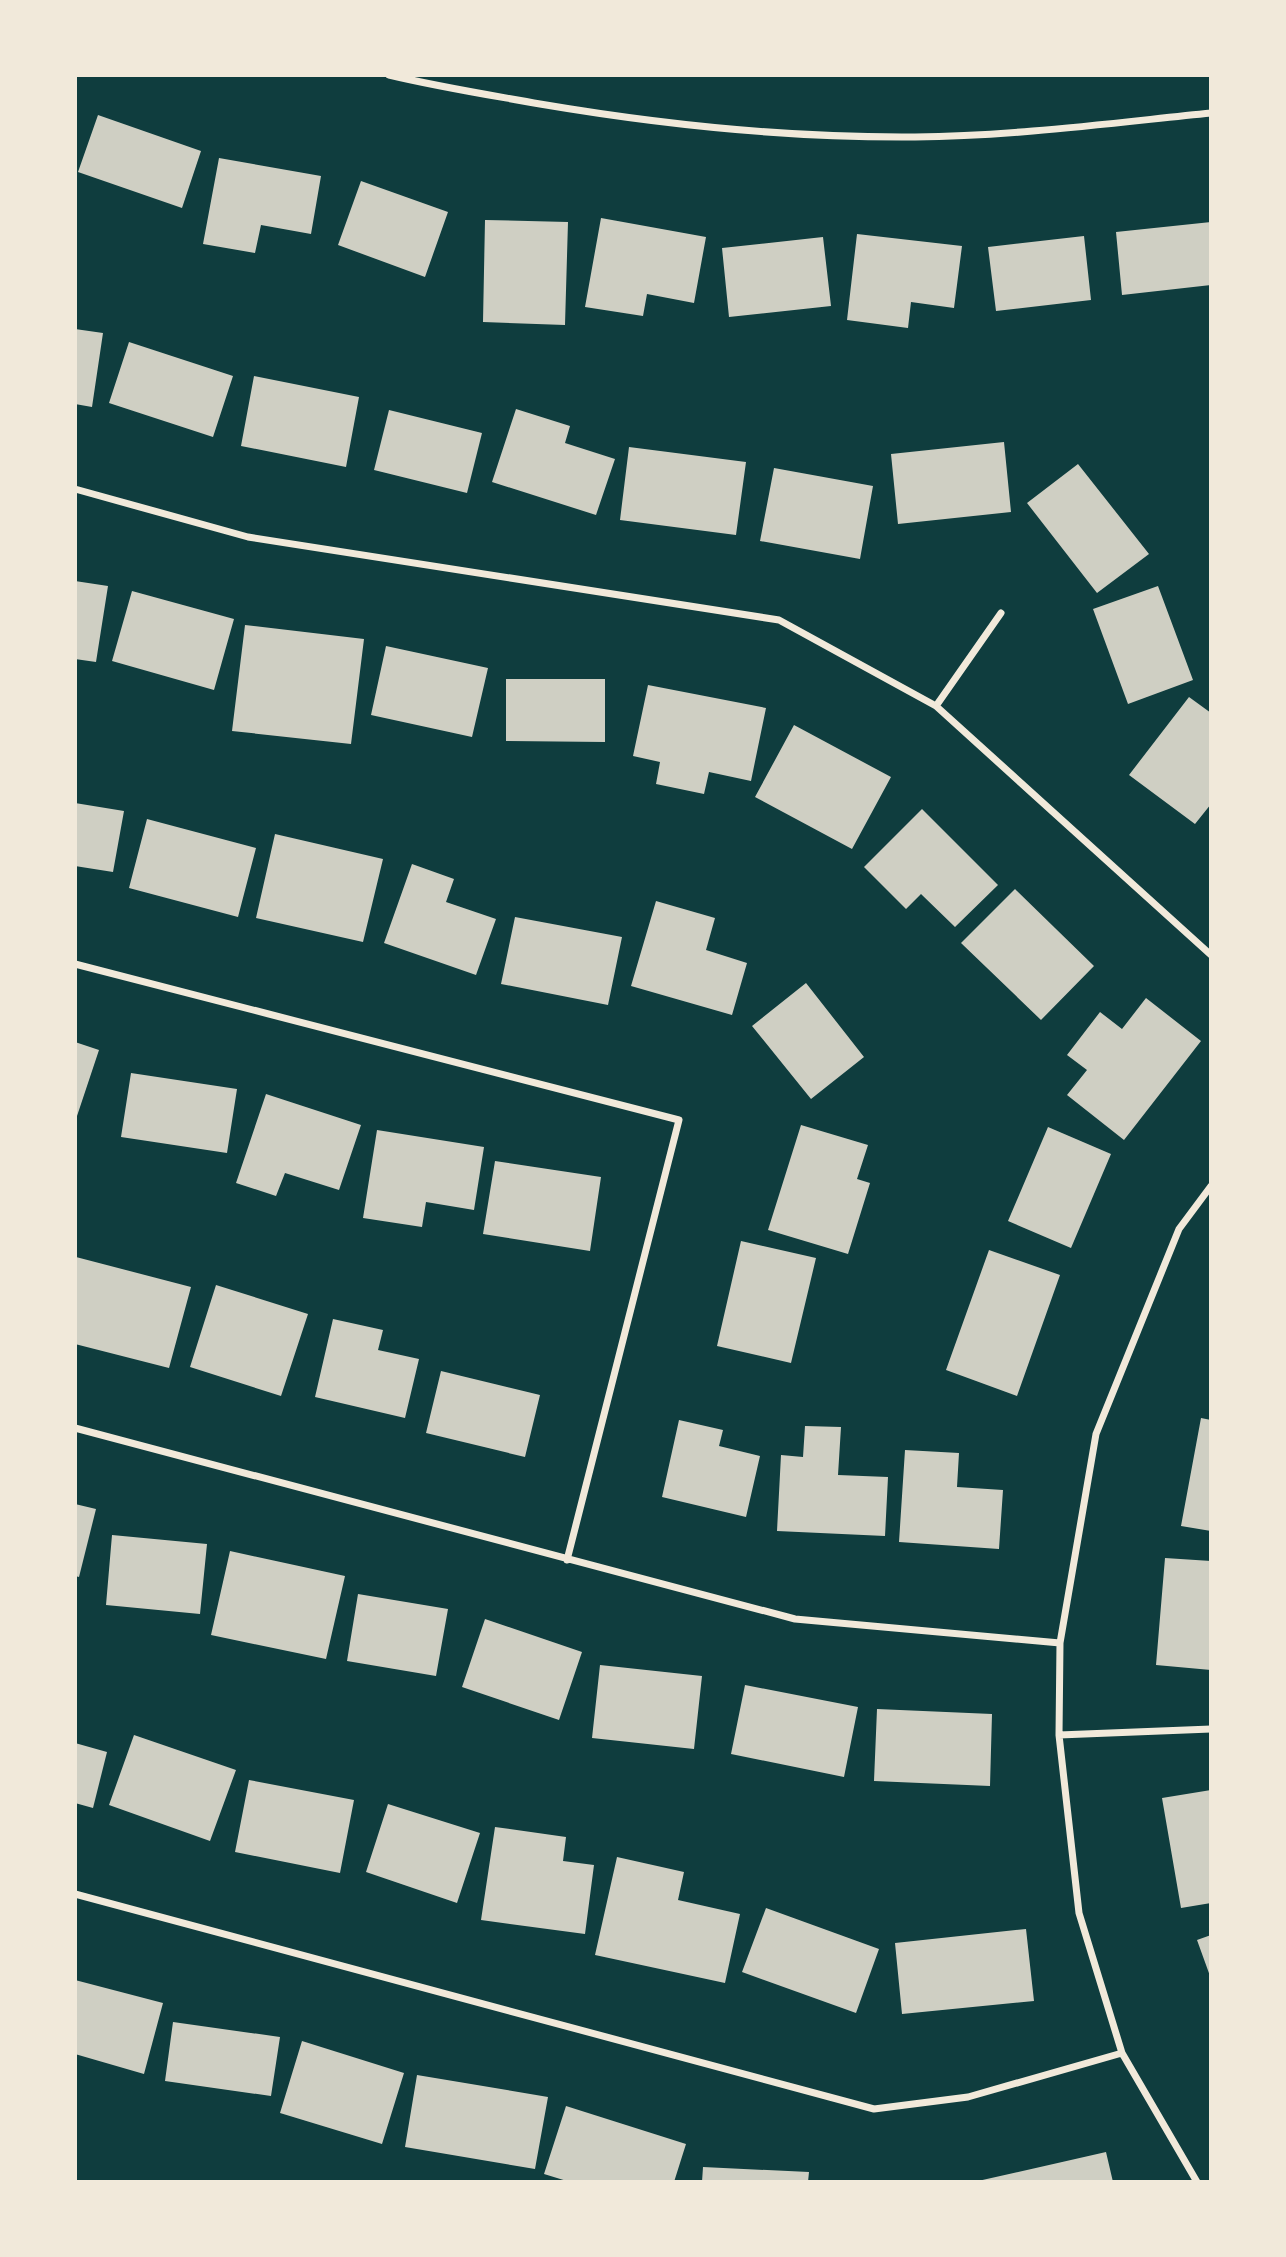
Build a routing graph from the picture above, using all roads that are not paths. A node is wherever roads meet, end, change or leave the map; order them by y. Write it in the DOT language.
graph roads {
  1 [pos="389,75"];
  2 [pos="1211,113"];
  3 [pos="75,489"];
  4 [pos="1001,613"];
  5 [pos="936,706"];
  6 [pos="1211,955"];
  7 [pos="75,964"];
  8 [pos="1211,1186"];
  9 [pos="75,1429"];
  10 [pos="567,1560"];
  11 [pos="1060,1643"];
  12 [pos="1211,1729"];
  13 [pos="1059,1735"];
  14 [pos="75,1894"];
  15 [pos="1122,2053"];
  16 [pos="1197,2182"];
  1 -- 2 [label="street"];
  3 -- 5 [label="street"];
  4 -- 5 [label="street"];
  5 -- 6 [label="street"];
  7 -- 10 [label="street"];
  8 -- 11 [label="street"];
  9 -- 10 [label="street"];
  10 -- 11 [label="street"];
  11 -- 13 [label="street"];
  12 -- 13 [label="street"];
  13 -- 15 [label="street"];
  14 -- 15 [label="street"];
  15 -- 16 [label="street"];
}
